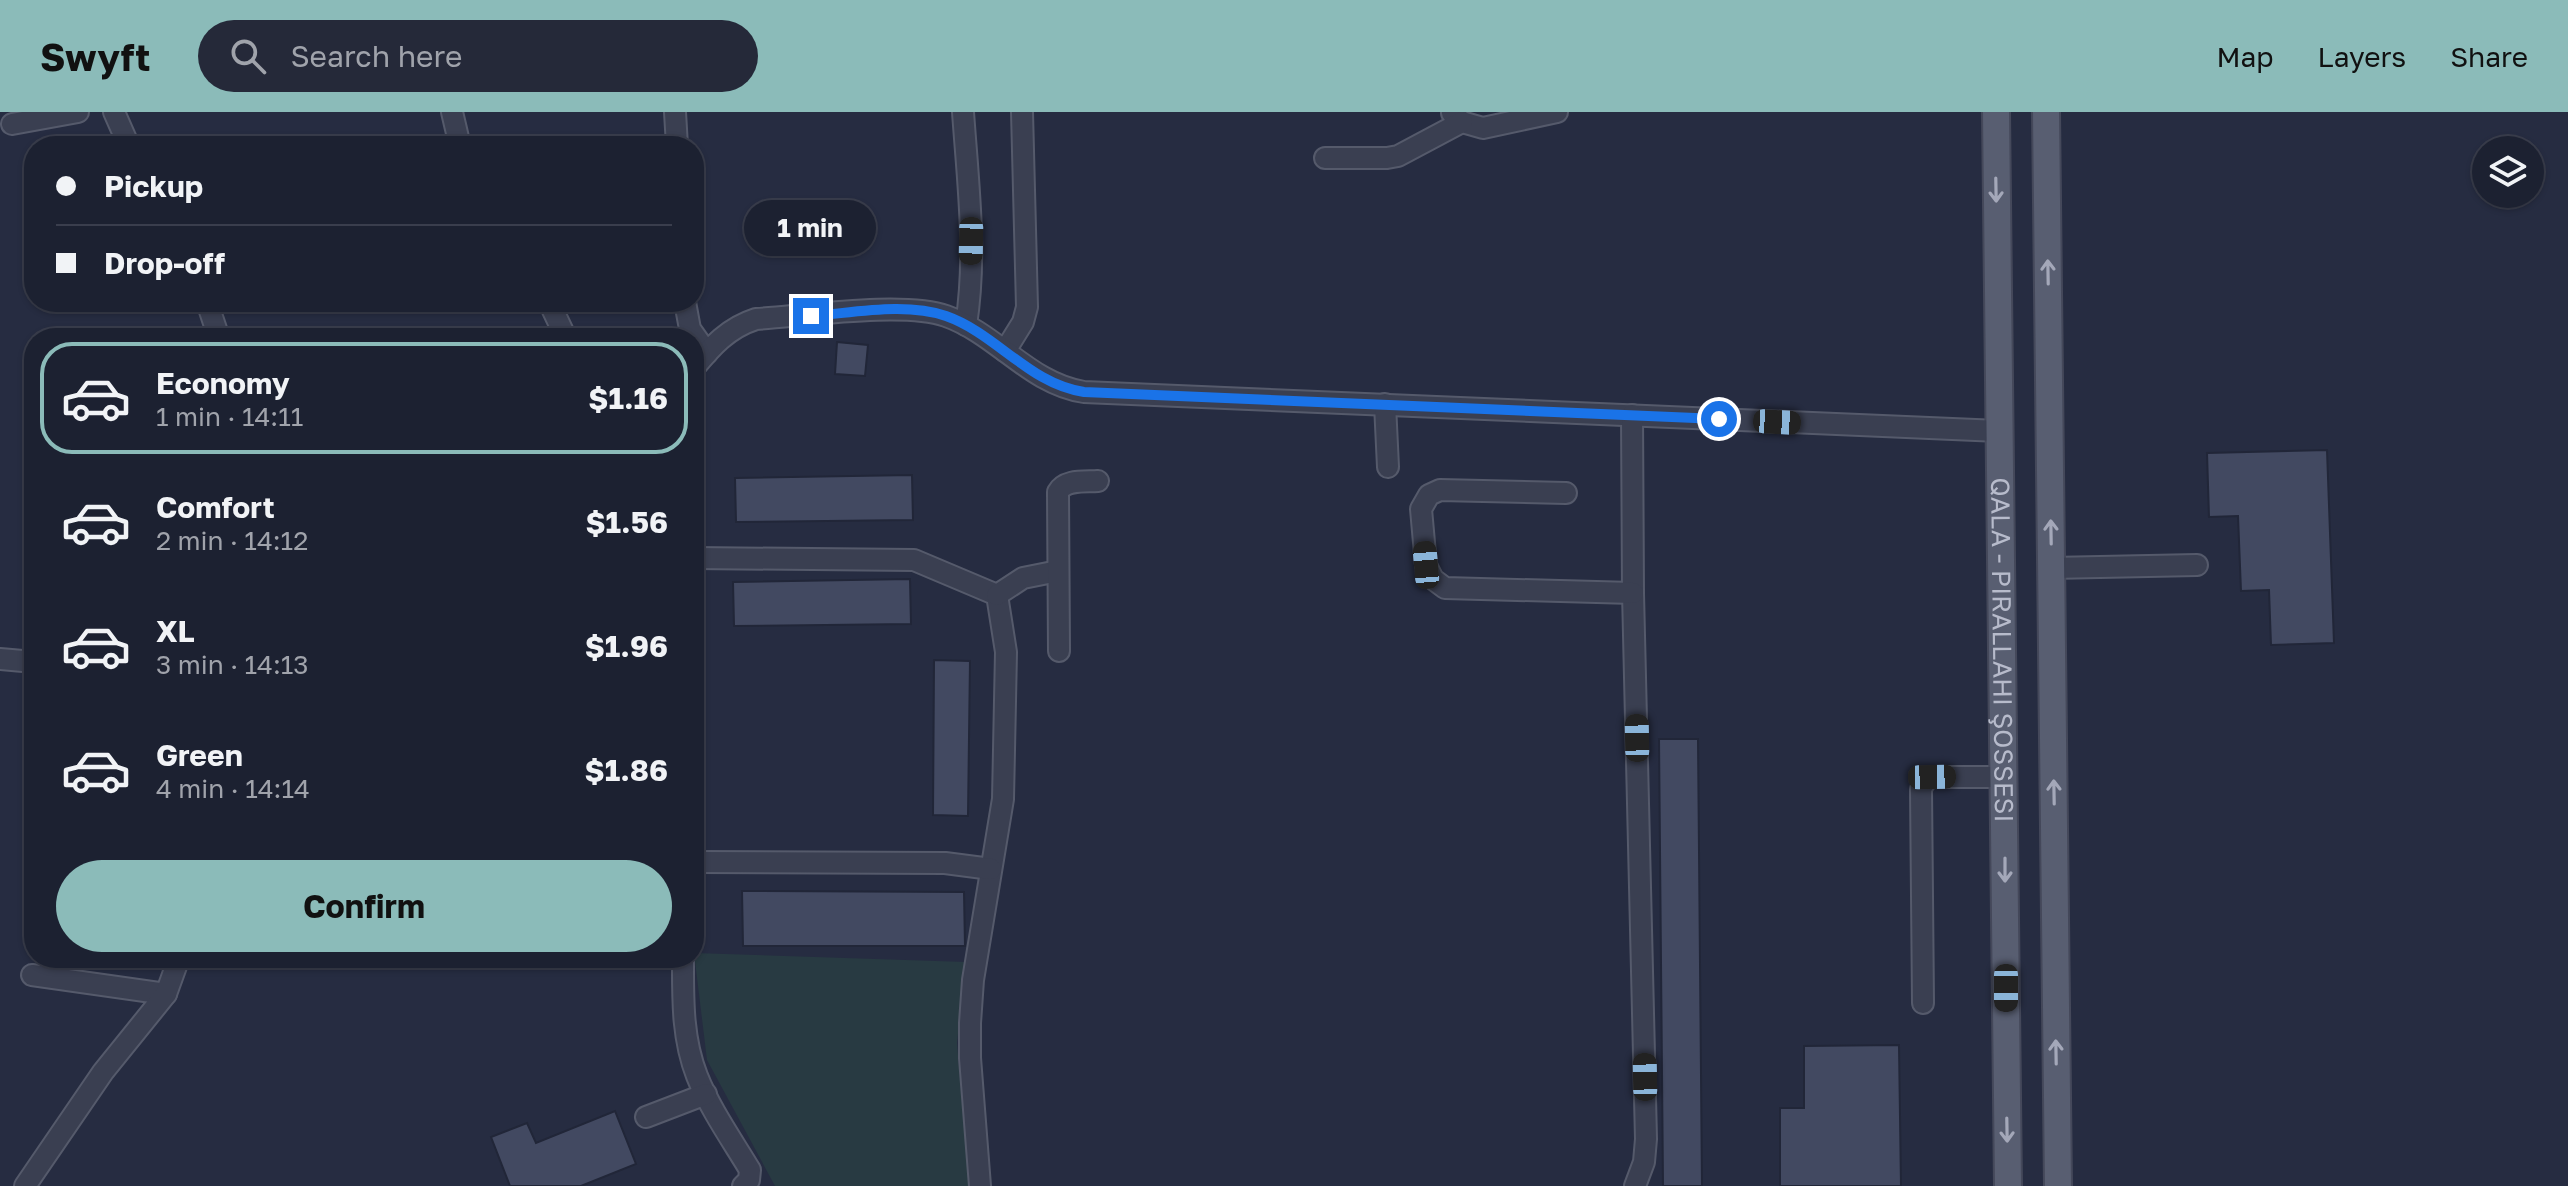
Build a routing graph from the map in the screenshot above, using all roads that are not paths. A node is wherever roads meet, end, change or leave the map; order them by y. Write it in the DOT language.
graph roads {
  1 [pos="78,112"];
  2 [pos="114,112"];
  3 [pos="452,112"];
  4 [pos="675,112"];
  5 [pos="963,112"];
  6 [pos="1022,112"];
  7 [pos="1557,112"];
  8 [pos="1996,112"];
  9 [pos="2046,112"];
  10 [pos="1456,117"];
  11 [pos="12,124"];
  12 [pos="125,136"];
  13 [pos="458,136"];
  14 [pos="676,136"];
  15 [pos="1325,158"];
  16 [pos="966,325"];
  17 [pos="1005,351"];
  18 [pos="704,356"];
  19 [pos="1385,404"];
  20 [pos="1632,415"];
  21 [pos="1999,431"];
  22 [pos="1388,467"];
  23 [pos="1098,481"];
  24 [pos="1566,493"];
  25 [pos="704,558"];
  26 [pos="2197,565"];
  27 [pos="2051,568"];
  28 [pos="1058,571"];
  29 [pos="1633,593"];
  30 [pos="997,595"];
  31 [pos="1059,651"];
  32 [pos="0,659"];
  33 [pos="24,661"];
  34 [pos="2004,777"];
  35 [pos="704,862"];
  36 [pos="991,869"];
  37 [pos="175,968"];
  38 [pos="683,968"];
  39 [pos="32,975"];
  40 [pos="166,994"];
  41 [pos="1923,1003"];
  42 [pos="706,1094"];
  43 [pos="646,1117"];
  44 [pos="25,1186"];
  45 [pos="743,1186"];
  46 [pos="980,1186"];
  47 [pos="1635,1186"];
  48 [pos="2008,1186"];
  49 [pos="2058,1186"];
  1 -- 11 [label="street"];
  2 -- 12 [label="street"];
  3 -- 13 [label="street"];
  4 -- 14 [label="street"];
  5 -- 16 [label="street"];
  6 -- 17 [label="street"];
  7 -- 10 [label="street"];
  8 -- 21 [label="main road, one-way"];
  27 -- 9 [label="main road, one-way"];
  10 -- 15 [label="street"];
  16 -- 17 [label="street"];
  16 -- 18 [label="street"];
  17 -- 19 [label="street"];
  19 -- 20 [label="street"];
  19 -- 22 [label="street"];
  20 -- 21 [label="street"];
  20 -- 29 [label="street"];
  21 -- 34 [label="main road"];
  23 -- 28 [label="street"];
  24 -- 29 [label="street"];
  25 -- 30 [label="street"];
  26 -- 27 [label="street"];
  49 -- 27 [label="main road, one-way"];
  28 -- 30 [label="street"];
  28 -- 31 [label="street"];
  29 -- 47 [label="street"];
  30 -- 36 [label="street"];
  32 -- 33 [label="street"];
  34 -- 41 [label="street"];
  34 -- 48 [label="main road, one-way"];
  35 -- 36 [label="street"];
  36 -- 46 [label="street"];
  37 -- 40 [label="street"];
  38 -- 42 [label="street"];
  39 -- 40 [label="street"];
  40 -- 44 [label="street"];
  42 -- 43 [label="street"];
  42 -- 45 [label="street"];
}
